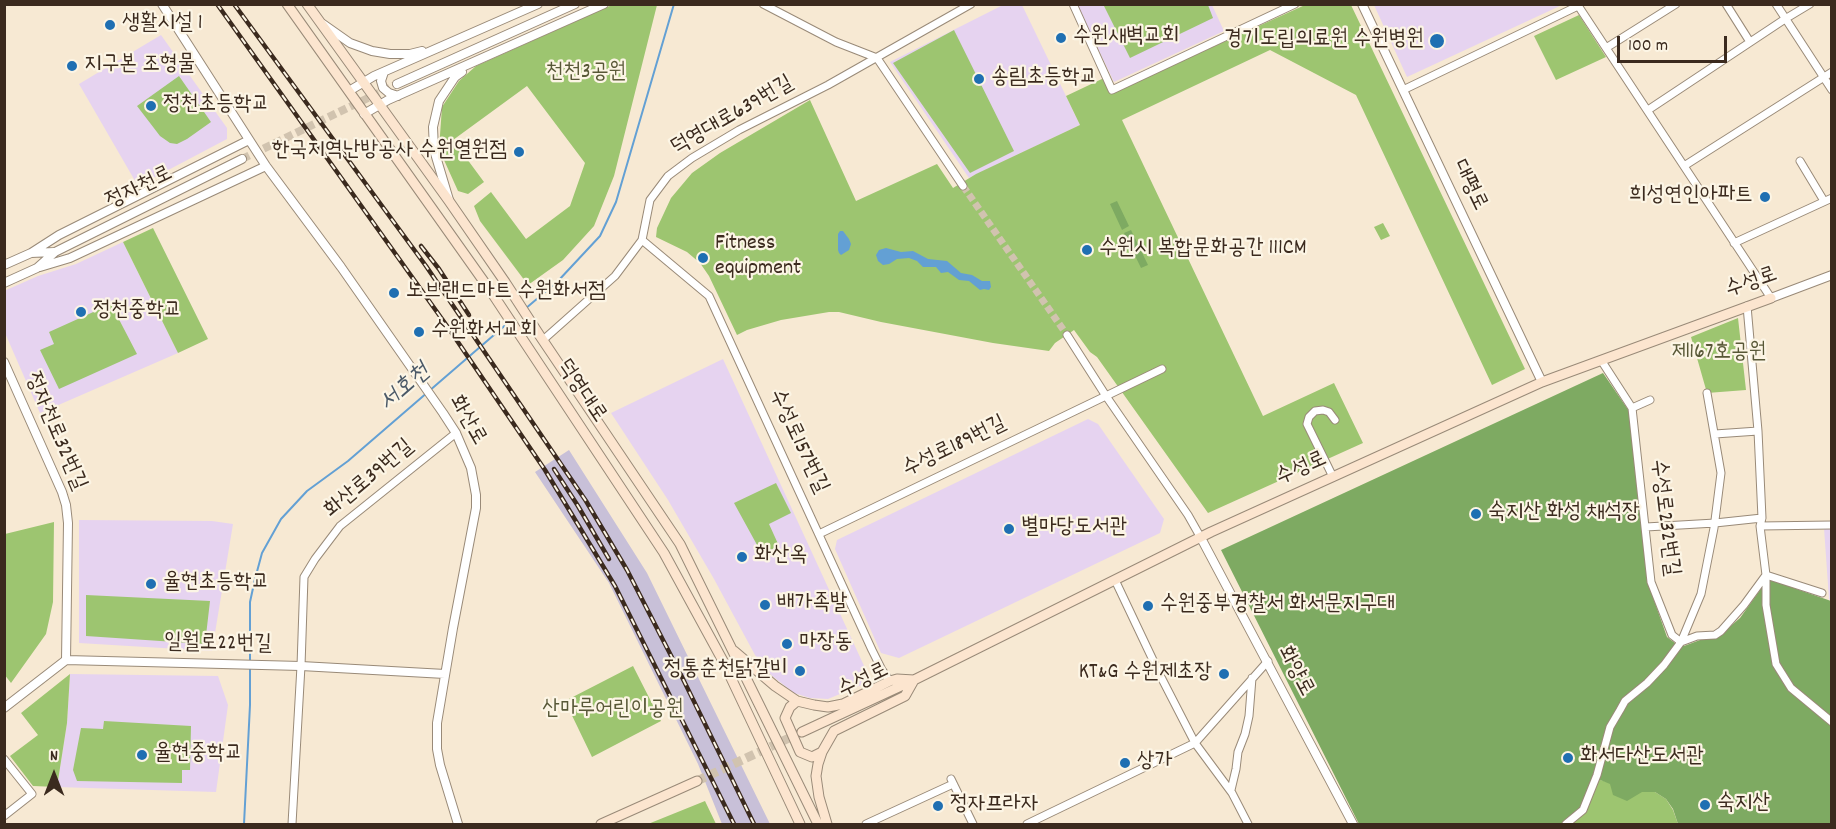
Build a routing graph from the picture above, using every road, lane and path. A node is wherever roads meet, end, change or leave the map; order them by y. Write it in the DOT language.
graph roads {
  1 [pos="162,4"];
  2 [pos="287,4"];
  3 [pos="307,4"];
  4 [pos="538,4"];
  5 [pos="575,4"];
  6 [pos="604,4"];
  7 [pos="763,4"];
  8 [pos="971,4"];
  9 [pos="1073,4"];
  10 [pos="1295,4"];
  11 [pos="1362,4"];
  12 [pos="1676,4"];
  13 [pos="1726,4"];
  14 [pos="1776,4"];
  15 [pos="1810,4"];
  16 [pos="1578,5"];
  17 [pos="1785,19"];
  18 [pos="319,22"];
  19 [pos="1750,42"];
  20 [pos="440,48"];
  21 [pos="1606,48"];
  22 [pos="877,58"];
  23 [pos="474,63"];
  24 [pos="384,72"];
  25 [pos="1832,72"];
  26 [pos="1823,76"];
  27 [pos="363,82"];
  28 [pos="397,84"];
  29 [pos="1403,90"];
  30 [pos="1832,90"];
  31 [pos="349,91"];
  32 [pos="398,96"];
  33 [pos="379,105"];
  34 [pos="1648,110"];
  35 [pos="364,114"];
  36 [pos="249,140"];
  37 [pos="242,159"];
  38 [pos="1800,161"];
  39 [pos="266,166"];
  40 [pos="1684,166"];
  41 [pos="963,186"];
  42 [pos="1832,198"];
  43 [pos="449,201"];
  44 [pos="1824,201"];
  45 [pos="642,240"];
  46 [pos="1734,243"];
  47 [pos="55,252"];
  48 [pos="31,253"];
  49 [pos="4,266"];
  50 [pos="37,268"];
  51 [pos="1832,275"];
  52 [pos="4,283"];
  53 [pos="1771,298"];
  54 [pos="1747,306"];
  55 [pos="1067,335"];
  56 [pos="541,338"];
  57 [pos="1601,360"];
  58 [pos="4,362"];
  59 [pos="1162,369"];
  60 [pos="1542,382"];
  61 [pos="1707,393"];
  62 [pos="1106,396"];
  63 [pos="1650,400"];
  64 [pos="1632,408"];
  65 [pos="1335,420"];
  66 [pos="1758,431"];
  67 [pos="456,433"];
  68 [pos="1715,434"];
  69 [pos="1333,477"];
  70 [pos="1762,518"];
  71 [pos="1715,523"];
  72 [pos="1832,525"];
  73 [pos="1760,526"];
  74 [pos="1646,527"];
  75 [pos="819,534"];
  76 [pos="1201,538"];
  77 [pos="1766,575"];
  78 [pos="1115,580"];
  79 [pos="1822,593"];
  80 [pos="1682,642"];
  81 [pos="732,649"];
  82 [pos="66,660"];
  83 [pos="1268,662"];
  84 [pos="302,666"];
  85 [pos="445,674"];
  86 [pos="1252,678"];
  87 [pos="914,680"];
  88 [pos="890,681"];
  89 [pos="797,701"];
  90 [pos="4,708"];
  91 [pos="1832,722"];
  92 [pos="802,732"];
  93 [pos="1195,743"];
  94 [pos="822,752"];
  95 [pos="4,759"];
  96 [pos="697,781"];
  97 [pos="1230,790"];
  98 [pos="4,816"];
  99 [pos="292,825"];
  100 [pos="458,825"];
  101 [pos="601,825"];
  102 [pos="800,825"];
  103 [pos="818,825"];
  104 [pos="827,825"];
  105 [pos="866,825"];
  106 [pos="973,825"];
  107 [pos="1027,825"];
  108 [pos="1248,825"];
  109 [pos="1353,825"];
  110 [pos="1566,825"];
  1 -- 36 [label="street, 화산로"];
  2 -- 31 [label="main road, 덕영대로"];
  3 -- 18 [label="main road, 덕영대로"];
  4 -- 20 [label="street"];
  5 -- 28 [label="street"];
  6 -- 23 [label="street"];
  7 -- 22 [label="street"];
  8 -- 22 [label="street, 덕영대로639번길"];
  9 -- 10 [label="street"];
  11 -- 29 [label="street, 대평로"];
  12 -- 21 [label="street"];
  13 -- 19 [label="street"];
  14 -- 17 [label="street"];
  15 -- 17 [label="street"];
  16 -- 21 [label="street"];
  16 -- 29 [label="street"];
  17 -- 19 [label="street"];
  17 -- 26 [label="street"];
  18 -- 20 [label="street"];
  18 -- 27 [label="main road, 덕영대로"];
  19 -- 34 [label="street"];
  20 -- 24 [label="street"];
  21 -- 34 [label="street"];
  22 -- 41 [label="street"];
  22 -- 45 [label="street, 덕영대로639번길"];
  23 -- 32 [label="street"];
  23 -- 43 [label="street"];
  24 -- 27 [label="street"];
  24 -- 32 [label="street"];
  25 -- 26 [label="street"];
  26 -- 30 [label="street"];
  26 -- 40 [label="street"];
  27 -- 31 [label="street"];
  27 -- 33 [label="main road, 덕영대로"];
  29 -- 60 [label="street, 대평로"];
  31 -- 35 [label="main road, 덕영대로"];
  32 -- 33 [label="street"];
  33 -- 35 [label="street"];
  33 -- 43 [label="main road, 덕영대로"];
  34 -- 40 [label="street"];
  35 -- 102 [label="main road, 덕영대로"];
  36 -- 39 [label="street, 화산로"];
  36 -- 48 [label="street"];
  37 -- 47 [label="street, 정자천로"];
  38 -- 44 [label="street"];
  39 -- 50 [label="street"];
  39 -- 67 [label="street, 화산로"];
  40 -- 46 [label="street"];
  42 -- 44 [label="street"];
  43 -- 56 [label="main road, 덕영대로"];
  44 -- 46 [label="street"];
  45 -- 56 [label="street, 덕영대로639번길"];
  45 -- 75 [label="street, 수성로157번길"];
  46 -- 53 [label="street"];
  47 -- 48 [label="street, 정자천로"];
  47 -- 50 [label="street, 정자천로"];
  48 -- 49 [label="street, 정자천로"];
  50 -- 52 [label="street, 정자천로"];
  51 -- 53 [label="street, 수성로"];
  53 -- 54 [label="main road, 수성로"];
  54 -- 57 [label="main road, 수성로"];
  54 -- 66 [label="street"];
  55 -- 62 [label="street"];
  56 -- 81 [label="main road, 덕영대로"];
  57 -- 60 [label="main road, 수성로"];
  57 -- 64 [label="street, 수성로232번길"];
  58 -- 82 [label="street, 정자천로32번길"];
  59 -- 62 [label="street, 수성로189번길"];
  60 -- 69 [label="main road, 수성로"];
  61 -- 68 [label="street, 수성로232번길"];
  62 -- 75 [label="street, 수성로189번길"];
  62 -- 76 [label="street"];
  63 -- 64 [label="street"];
  64 -- 74 [label="street, 수성로232번길"];
  65 -- 69 [label="street"];
  66 -- 68 [label="street"];
  66 -- 70 [label="street"];
  67 -- 84 [label="street, 화산로39번길"];
  67 -- 85 [label="street, 화산로"];
  68 -- 71 [label="street, 수성로232번길"];
  69 -- 76 [label="main road, 수성로"];
  70 -- 71 [label="street"];
  70 -- 73 [label="street"];
  71 -- 74 [label="street"];
  71 -- 80 [label="street, 수성로232번길"];
  72 -- 73 [label="street"];
  73 -- 77 [label="street"];
  74 -- 80 [label="street, 수성로232번길"];
  75 -- 88 [label="street, 수성로157번길"];
  76 -- 78 [label="main road, 수성로"];
  76 -- 83 [label="street, 화양로"];
  77 -- 79 [label="street"];
  77 -- 80 [label="street"];
  77 -- 91 [label="street"];
  78 -- 87 [label="main road, 수성로"];
  78 -- 93 [label="street"];
  80 -- 110 [label="street"];
  81 -- 89 [label="main road"];
  81 -- 103 [label="main road, 덕영대로"];
  82 -- 84 [label="street, 일월로22번길"];
  82 -- 90 [label="street"];
  83 -- 86 [label="street"];
  83 -- 109 [label="street, 화양로"];
  84 -- 85 [label="street, 일월로22번길"];
  84 -- 99 [label="street, 화산로39번길"];
  85 -- 100 [label="street, 화산로"];
  86 -- 93 [label="street"];
  86 -- 97 [label="street"];
  87 -- 88 [label="main road"];
  87 -- 92 [label="main road, 수성로"];
  87 -- 94 [label="main road"];
  88 -- 89 [label="main road"];
  89 -- 94 [label="main road"];
  93 -- 97 [label="street"];
  93 -- 107 [label="street"];
  94 -- 104 [label="main road"];
  95 -- 98 [label="street"];
  96 -- 101 [label="main road"];
  97 -- 108 [label="street"];
  105 -- 106 [label="street"];
}
